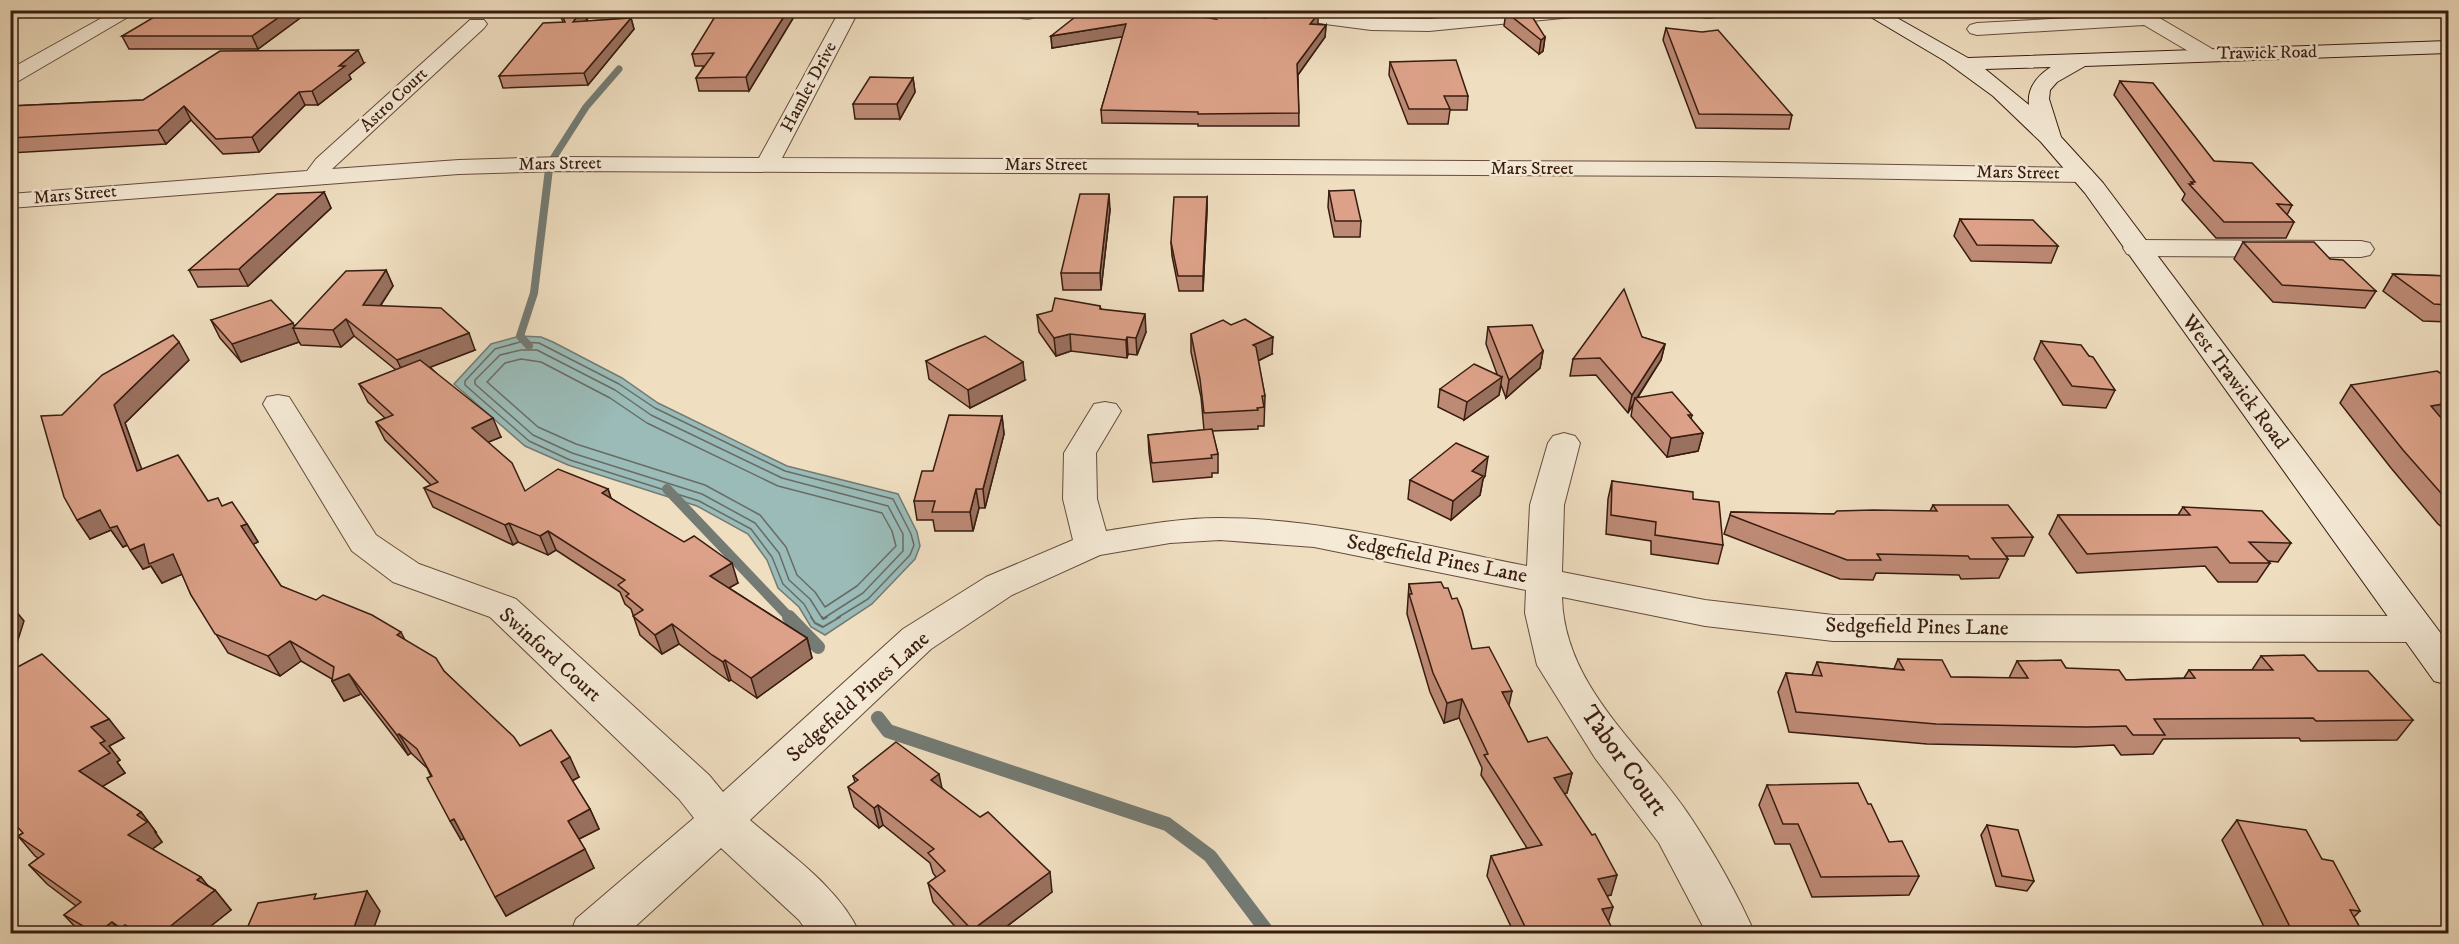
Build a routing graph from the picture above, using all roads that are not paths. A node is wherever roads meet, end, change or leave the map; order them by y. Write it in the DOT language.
graph roads {
  1 [pos="131,10"];
  2 [pos="850,10"];
  3 [pos="1264,10"];
  4 [pos="1583,10"];
  5 [pos="1868,10"];
  6 [pos="2140,15"];
  7 [pos="477,24"];
  8 [pos="1977,29"];
  9 [pos="2448,47"];
  10 [pos="2207,54"];
  11 [pos="2086,58"];
  12 [pos="1965,64"];
  13 [pos="10,78"];
  14 [pos="2053,139"];
  15 [pos="768,163"];
  16 [pos="2083,175"];
  17 [pos="314,178"];
  18 [pos="10,201"];
  19 [pos="2136,248"];
  20 [pos="2361,249"];
  21 [pos="278,405"];
  22 [pos="1105,411"];
  23 [pos="1564,443"];
  24 [pos="1092,545"];
  25 [pos="1544,580"];
  26 [pos="2417,629"];
  27 [pos="2448,671"];
  28 [pos="721,821"];
  29 [pos="593,933"];
  30 [pos="837,933"];
  31 [pos="1732,933"];
  1 -- 13 [label="street"];
  2 -- 15 [label="street, Hamlet Drive"];
  3 -- 4 [label="street"];
  5 -- 12 [label="street"];
  6 -- 8 [label="street"];
  6 -- 10 [label="street"];
  7 -- 17 [label="street, Astro Court"];
  9 -- 10 [label="street, Trawick Road"];
  10 -- 11 [label="street, Trawick Road"];
  11 -- 12 [label="street, Trawick Road"];
  11 -- 14 [label="street, Trawick Road"];
  12 -- 14 [label="street, West Trawick Road"];
  14 -- 16 [label="street, West Trawick Road"];
  15 -- 16 [label="street, Mars Street"];
  15 -- 17 [label="street, Mars Street"];
  16 -- 19 [label="street, West Trawick Road"];
  17 -- 18 [label="street, Mars Street"];
  19 -- 20 [label="street"];
  19 -- 26 [label="street, West Trawick Road"];
  21 -- 28 [label="street, Swinford Court"];
  22 -- 24 [label="street"];
  23 -- 25 [label="street, Tabor Court"];
  24 -- 25 [label="street, Sedgefield Pines Lane"];
  24 -- 28 [label="street, Sedgefield Pines Lane"];
  25 -- 26 [label="street, Sedgefield Pines Lane"];
  25 -- 31 [label="street, Tabor Court"];
  26 -- 27 [label="street, West Trawick Road"];
  28 -- 29 [label="street, Sedgefield Pines Lane"];
  28 -- 30 [label="street, Swinford Court"];
}
